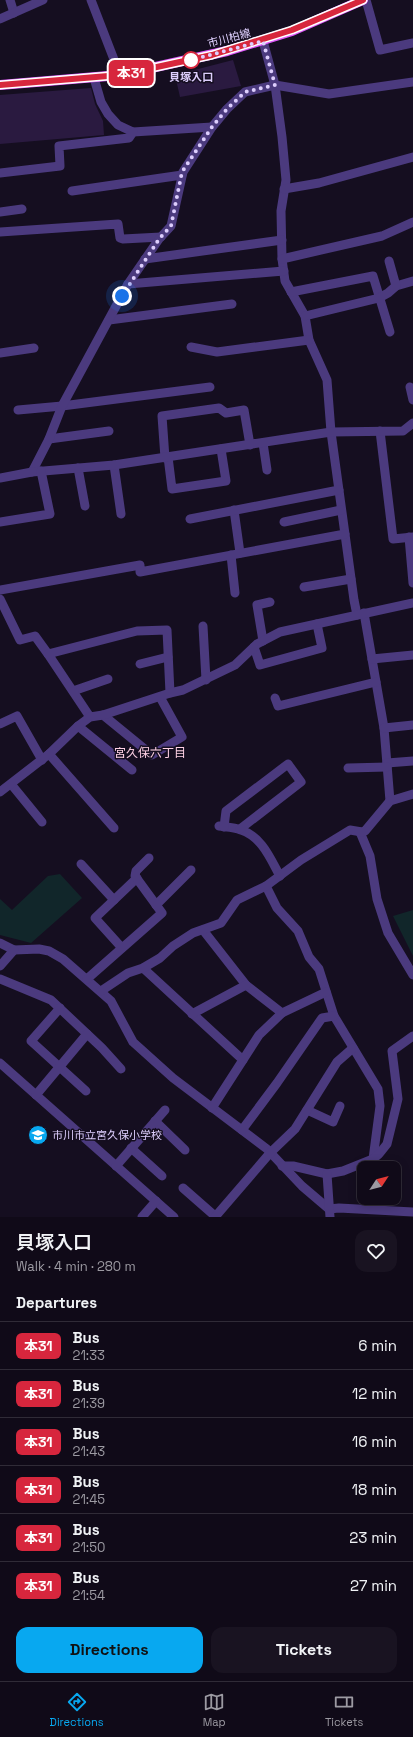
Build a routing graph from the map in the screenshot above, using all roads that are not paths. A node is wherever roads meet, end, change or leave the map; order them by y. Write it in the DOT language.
graph roads {
  1 [pos="10,0"];
  2 [pos="44,0"];
  3 [pos="92,0"];
  4 [pos="363,0"];
  5 [pos="366,0"];
  6 [pos="14,13"];
  7 [pos="0,18"];
  8 [pos="263,41"];
  9 [pos="413,43"];
  10 [pos="120,75"];
  11 [pos="94,78"];
  12 [pos="413,82"];
  13 [pos="0,85"];
  14 [pos="275,85"];
  15 [pos="212,127"];
  16 [pos="133,132"];
  17 [pos="413,157"];
  18 [pos="0,173"];
  19 [pos="182,175"];
  20 [pos="284,189"];
  21 [pos="72,190"];
  22 [pos="22,209"];
  23 [pos="0,212"];
  24 [pos="413,222"];
  25 [pos="0,232"];
  26 [pos="161,237"];
  27 [pos="282,240"];
  28 [pos="282,258"];
  29 [pos="145,259"];
  30 [pos="389,261"];
  31 [pos="284,271"];
  32 [pos="413,282"];
  33 [pos="128,284"];
  34 [pos="396,286"];
  35 [pos="291,292"];
  36 [pos="379,298"];
  37 [pos="232,304"];
  38 [pos="305,316"];
  39 [pos="109,320"];
  40 [pos="390,332"];
  41 [pos="309,340"];
  42 [pos="191,347"];
  43 [pos="34,348"];
  44 [pos="0,353"];
  45 [pos="210,387"];
  46 [pos="410,387"];
  47 [pos="413,400"];
  48 [pos="62,406"];
  49 [pos="18,410"];
  50 [pos="413,423"];
  51 [pos="109,431"];
  52 [pos="380,431"];
  53 [pos="331,432"];
  54 [pos="49,439"];
  55 [pos="263,443"];
  56 [pos="250,445"];
  57 [pos="221,450"];
  58 [pos="167,457"];
  59 [pos="114,465"];
  60 [pos="78,468"];
  61 [pos="267,470"];
  62 [pos="37,472"];
  63 [pos="0,478"];
  64 [pos="339,490"];
  65 [pos="85,506"];
  66 [pos="234,510"];
  67 [pos="341,510"];
  68 [pos="120,514"];
  69 [pos="190,519"];
  70 [pos="0,522"];
  71 [pos="284,522"];
  72 [pos="345,534"];
  73 [pos="411,537"];
  74 [pos="240,553"];
  75 [pos="231,555"];
  76 [pos="351,579"];
  77 [pos="413,584"];
  78 [pos="304,587"];
  79 [pos="0,590"];
  80 [pos="235,593"];
  81 [pos="0,599"];
  82 [pos="270,602"];
  83 [pos="413,603"];
  84 [pos="361,614"];
  85 [pos="317,624"];
  86 [pos="203,626"];
  87 [pos="263,641"];
  88 [pos="254,646"];
  89 [pos="48,654"];
  90 [pos="413,655"];
  91 [pos="168,657"];
  92 [pos="372,659"];
  93 [pos="140,664"];
  94 [pos="108,679"];
  95 [pos="206,680"];
  96 [pos="376,682"];
  97 [pos="73,691"];
  98 [pos="170,693"];
  99 [pos="160,697"];
  100 [pos="275,698"];
  101 [pos="102,715"];
  102 [pos="90,717"];
  103 [pos="0,724"];
  104 [pos="413,725"];
  105 [pos="78,726"];
  106 [pos="384,728"];
  107 [pos="46,757"];
  108 [pos="413,761"];
  109 [pos="387,765"];
  110 [pos="348,768"];
  111 [pos="132,770"];
  112 [pos="11,784"];
  113 [pos="0,792"];
  114 [pos="413,794"];
  115 [pos="390,801"];
  116 [pos="42,822"];
  117 [pos="114,828"];
  118 [pos="240,829"];
  119 [pos="360,832"];
  120 [pos="149,858"];
  121 [pos="81,864"];
  122 [pos="191,870"];
  123 [pos="280,876"];
  124 [pos="137,878"];
  125 [pos="266,886"];
  126 [pos="114,900"];
  127 [pos="156,904"];
  128 [pos="203,930"];
  129 [pos="0,943"];
  130 [pos="122,948"];
  131 [pos="14,950"];
  132 [pos="0,966"];
  133 [pos="143,968"];
  134 [pos="413,974"];
  135 [pos="0,979"];
  136 [pos="87,979"];
  137 [pos="246,986"];
  138 [pos="101,991"];
  139 [pos="326,992"];
  140 [pos="60,1008"];
  141 [pos="282,1013"];
  142 [pos="192,1014"];
  143 [pos="334,1016"];
  144 [pos="87,1034"];
  145 [pos="413,1036"];
  146 [pos="354,1048"];
  147 [pos="243,1060"];
  148 [pos="0,1063"];
  149 [pos="60,1066"];
  150 [pos="121,1069"];
  151 [pos="86,1091"];
  152 [pos="36,1095"];
  153 [pos="340,1106"];
  154 [pos="212,1108"];
  155 [pos="165,1110"];
  156 [pos="307,1110"];
  157 [pos="155,1122"];
  158 [pos="242,1130"];
  159 [pos="131,1148"];
  160 [pos="185,1150"];
  161 [pos="270,1153"];
  162 [pos="373,1159"];
  163 [pos="116,1166"];
  164 [pos="282,1166"];
  165 [pos="327,1174"];
  166 [pos="162,1176"];
  167 [pos="183,1188"];
  168 [pos="156,1201"];
  169 [pos="413,1212"];
  170 [pos="329,1213"];
  171 [pos="142,1217"];
  172 [pos="174,1217"];
  173 [pos="215,1217"];
  1 -- 6 [label="street"];
  2 -- 6 [label="street"];
  3 -- 10 [label="street"];
  4 -- 8 [label="main road, 市川柏線"];
  5 -- 9 [label="street"];
  6 -- 7 [label="street"];
  8 -- 10 [label="main road, 市川柏線"];
  8 -- 14 [label="street"];
  10 -- 11 [label="main road, 市川柏線"];
  11 -- 13 [label="main road, 市川柏線"];
  11 -- 16 [label="street"];
  12 -- 14 [label="street"];
  14 -- 15 [label="street"];
  14 -- 20 [label="street"];
  15 -- 16 [label="street"];
  15 -- 19 [label="street"];
  16 -- 18 [label="street"];
  17 -- 20 [label="street"];
  19 -- 21 [label="street"];
  19 -- 26 [label="street"];
  20 -- 27 [label="street"];
  22 -- 23 [label="street"];
  24 -- 28 [label="street"];
  25 -- 26 [label="street"];
  26 -- 29 [label="street"];
  27 -- 28 [label="street"];
  27 -- 29 [label="street"];
  28 -- 31 [label="street"];
  29 -- 33 [label="street"];
  30 -- 34 [label="street"];
  31 -- 33 [label="street"];
  31 -- 35 [label="street"];
  32 -- 34 [label="street"];
  33 -- 39 [label="street"];
  34 -- 36 [label="street"];
  35 -- 36 [label="street"];
  35 -- 38 [label="street"];
  36 -- 38 [label="street"];
  36 -- 40 [label="street"];
  37 -- 39 [label="street"];
  38 -- 41 [label="street"];
  39 -- 48 [label="street"];
  41 -- 42 [label="street"];
  41 -- 53 [label="street"];
  43 -- 44 [label="street"];
  45 -- 48 [label="street"];
  46 -- 47 [label="street"];
  48 -- 49 [label="street"];
  48 -- 54 [label="street"];
  50 -- 52 [label="street"];
  51 -- 54 [label="street"];
  52 -- 53 [label="street"];
  52 -- 73 [label="street"];
  53 -- 55 [label="street"];
  53 -- 64 [label="street"];
  54 -- 62 [label="street"];
  55 -- 56 [label="street"];
  55 -- 61 [label="street"];
  56 -- 57 [label="street"];
  56 -- 58 [label="street"];
  57 -- 58 [label="street"];
  57 -- 58 [label="street"];
  58 -- 59 [label="street"];
  59 -- 60 [label="street"];
  59 -- 68 [label="street"];
  60 -- 62 [label="street"];
  60 -- 65 [label="street"];
  62 -- 63 [label="street"];
  62 -- 70 [label="street"];
  64 -- 66 [label="street"];
  64 -- 67 [label="street"];
  66 -- 69 [label="street"];
  66 -- 74 [label="street"];
  67 -- 71 [label="street"];
  67 -- 72 [label="street"];
  72 -- 74 [label="street"];
  72 -- 76 [label="street"];
  73 -- 77 [label="street"];
  74 -- 75 [label="street"];
  75 -- 79 [label="street"];
  75 -- 80 [label="street"];
  76 -- 78 [label="street"];
  76 -- 84 [label="street"];
  81 -- 89 [label="street"];
  82 -- 87 [label="street"];
  83 -- 84 [label="street"];
  84 -- 85 [label="street"];
  84 -- 92 [label="street"];
  85 -- 87 [label="street"];
  85 -- 88 [label="street"];
  86 -- 95 [label="street"];
  87 -- 88 [label="street"];
  88 -- 95 [label="street"];
  89 -- 91 [label="street"];
  89 -- 97 [label="street"];
  90 -- 92 [label="street"];
  91 -- 93 [label="street"];
  91 -- 98 [label="street"];
  92 -- 96 [label="street"];
  94 -- 97 [label="street"];
  95 -- 98 [label="street"];
  96 -- 100 [label="street"];
  96 -- 106 [label="street"];
  97 -- 102 [label="street"];
  98 -- 99 [label="street"];
  99 -- 101 [label="street"];
  99 -- 101 [label="street"];
  101 -- 102 [label="street"];
  102 -- 105 [label="street"];
  103 -- 107 [label="street"];
  104 -- 106 [label="street"];
  105 -- 107 [label="street"];
  105 -- 111 [label="street"];
  106 -- 109 [label="street"];
  107 -- 112 [label="street"];
  107 -- 117 [label="street"];
  108 -- 109 [label="street"];
  109 -- 110 [label="street"];
  109 -- 115 [label="street"];
  112 -- 113 [label="street"];
  112 -- 116 [label="street"];
  114 -- 115 [label="street"];
  115 -- 119 [label="street"];
  118 -- 118 [label="street"];
  118 -- 123 [label="street"];
  119 -- 123 [label="street"];
  119 -- 134 [label="street"];
  120 -- 124 [label="street"];
  121 -- 126 [label="street"];
  122 -- 127 [label="street"];
  123 -- 125 [label="street"];
  124 -- 126 [label="street"];
  124 -- 127 [label="street"];
  125 -- 128 [label="street"];
  125 -- 139 [label="street"];
  126 -- 130 [label="street"];
  127 -- 130 [label="street"];
  128 -- 133 [label="street"];
  128 -- 137 [label="street"];
  129 -- 131 [label="street"];
  130 -- 136 [label="street"];
  131 -- 132 [label="street"];
  131 -- 136 [label="street"];
  133 -- 138 [label="street"];
  133 -- 142 [label="street"];
  135 -- 140 [label="street"];
  136 -- 138 [label="street"];
  137 -- 141 [label="street"];
  137 -- 142 [label="street"];
  138 -- 154 [label="street"];
  139 -- 141 [label="street"];
  139 -- 143 [label="street"];
  140 -- 144 [label="street"];
  140 -- 149 [label="street"];
  141 -- 147 [label="street"];
  142 -- 147 [label="street"];
  143 -- 146 [label="street"];
  143 -- 158 [label="street"];
  144 -- 149 [label="street"];
  144 -- 150 [label="street"];
  145 -- 162 [label="street"];
  146 -- 156 [label="street"];
  146 -- 162 [label="street"];
  147 -- 154 [label="street"];
  148 -- 152 [label="street"];
  149 -- 151 [label="street"];
  149 -- 152 [label="street"];
  152 -- 163 [label="street"];
  153 -- 156 [label="street"];
  154 -- 158 [label="street"];
  155 -- 157 [label="street"];
  156 -- 161 [label="street"];
  157 -- 159 [label="street"];
  157 -- 160 [label="street"];
  158 -- 161 [label="street"];
  159 -- 163 [label="street"];
  159 -- 166 [label="street"];
  161 -- 164 [label="street"];
  161 -- 173 [label="street"];
  162 -- 165 [label="street"];
  163 -- 168 [label="street"];
  164 -- 165 [label="street"];
  164 -- 170 [label="street"];
  165 -- 170 [label="street"];
  167 -- 173 [label="street"];
  168 -- 171 [label="street"];
  168 -- 172 [label="street"];
  169 -- 170 [label="street"];
}
